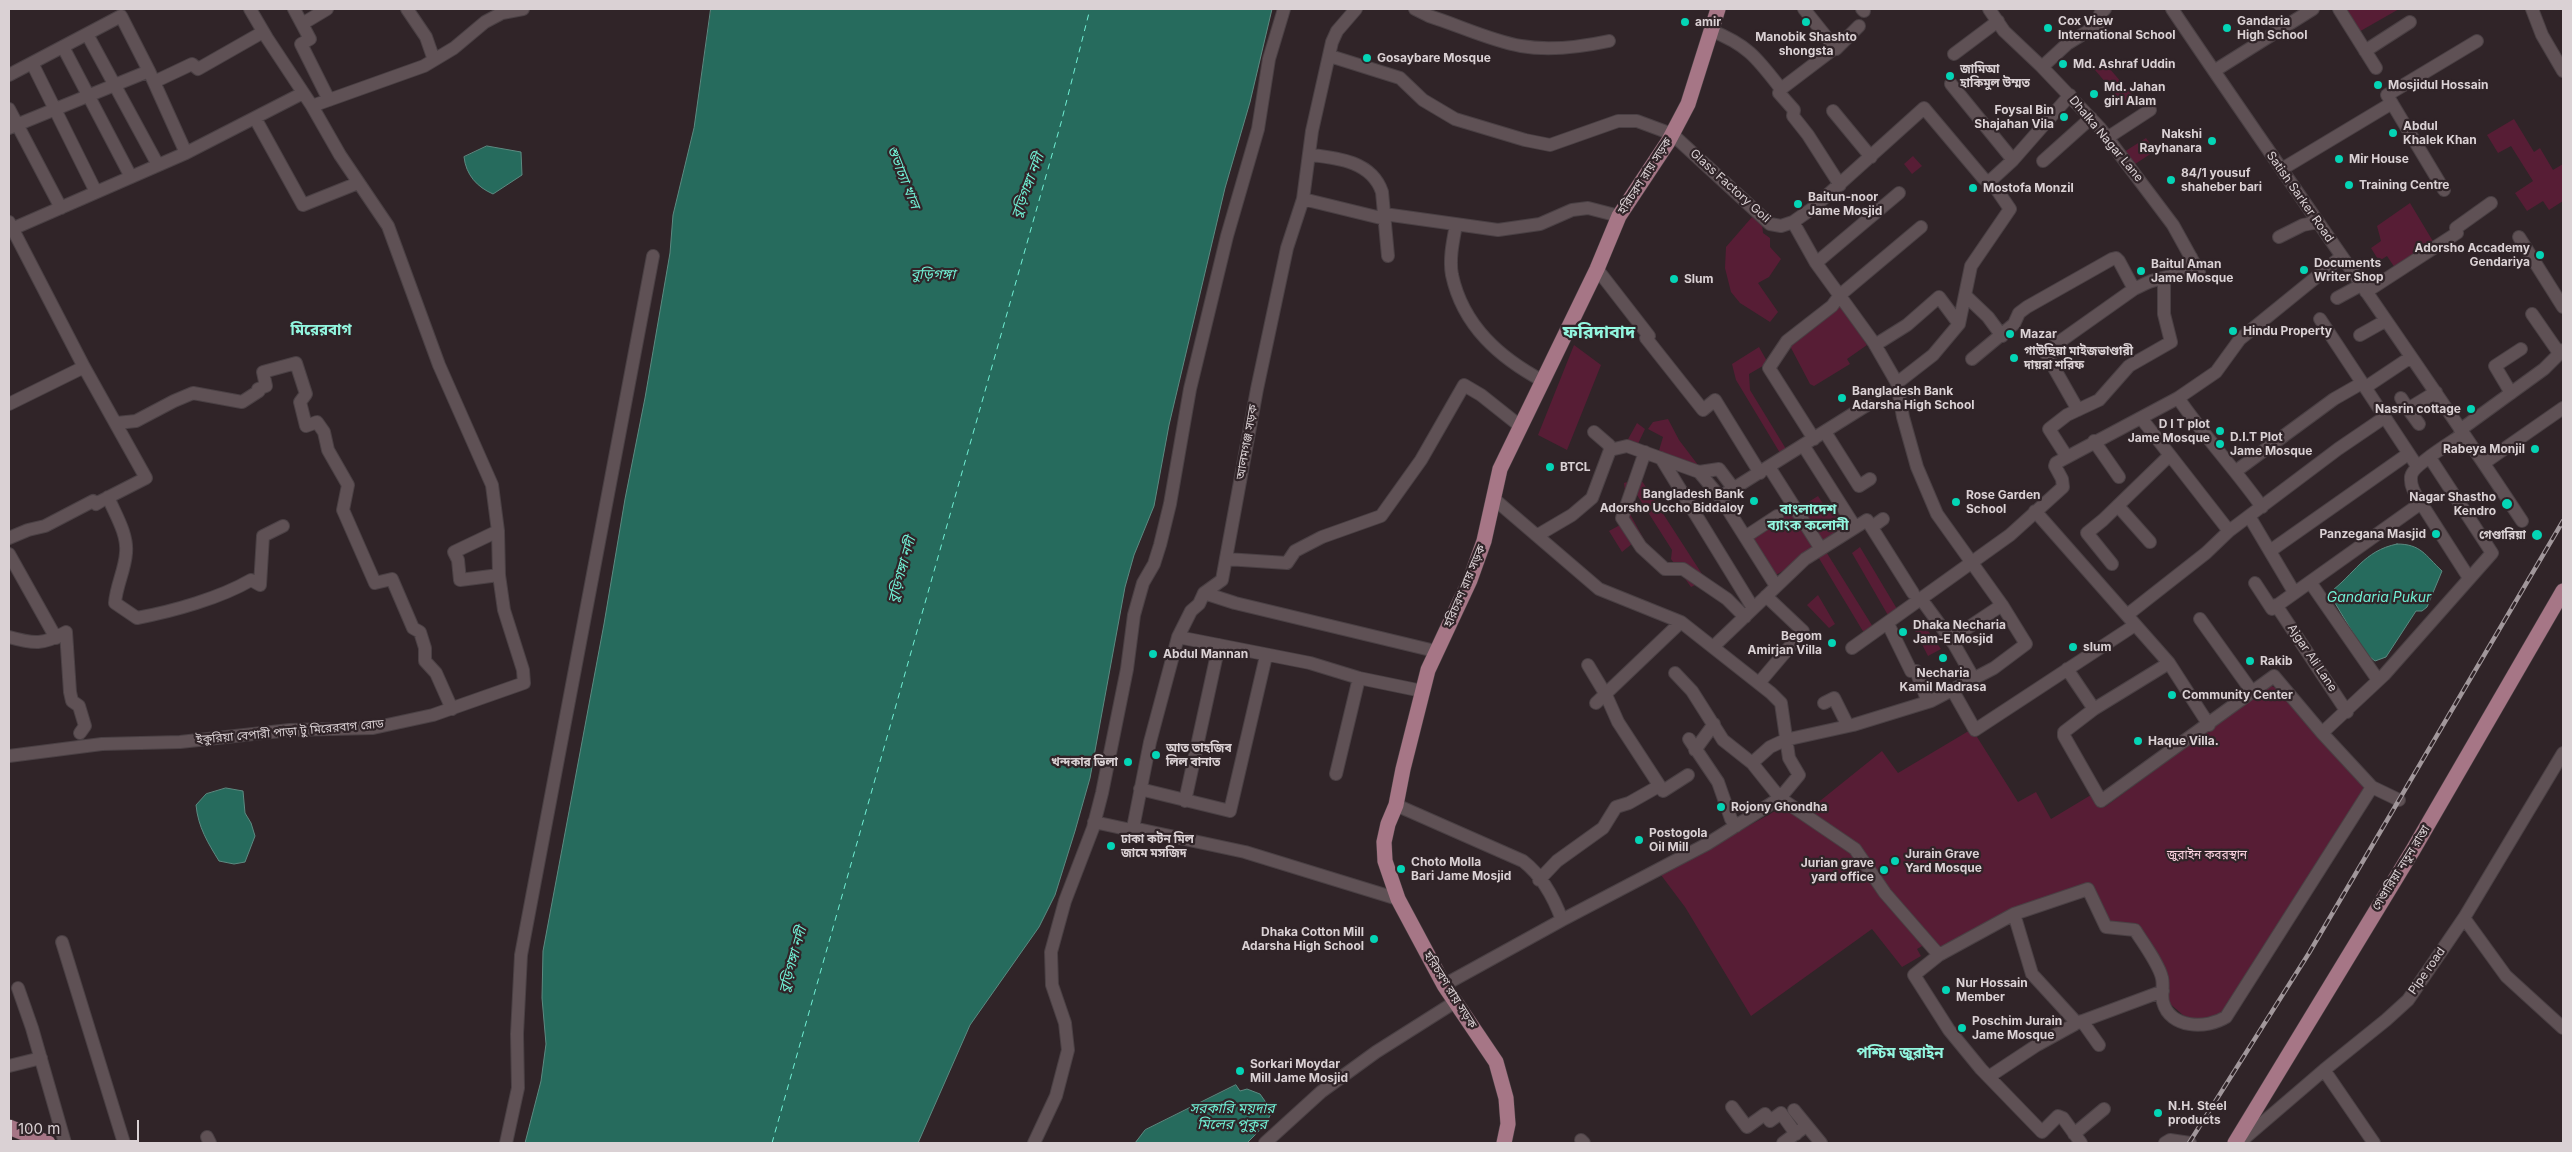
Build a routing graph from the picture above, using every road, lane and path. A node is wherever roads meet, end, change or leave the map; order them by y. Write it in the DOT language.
graph roads {
  1 [pos="250,9"];
  2 [pos="294,9"];
  3 [pos="327,9"];
  4 [pos="407,9"];
  5 [pos="523,9"];
  6 [pos="1284,9"];
  7 [pos="1356,9"];
  8 [pos="1415,9"];
  9 [pos="1718,9"];
  10 [pos="1804,9"];
  11 [pos="1989,9"];
  12 [pos="2105,9"];
  13 [pos="2172,9"];
  14 [pos="2313,9"];
  15 [pos="2339,9"];
  16 [pos="2532,9"];
  17 [pos="2295,13"];
  18 [pos="1998,21"];
  19 [pos="2410,22"];
  20 [pos="302,24"];
  21 [pos="1859,26"];
  22 [pos="1710,30"];
  23 [pos="263,32"];
  24 [pos="87,34"];
  25 [pos="1609,41"];
  26 [pos="2477,41"];
  27 [pos="63,47"];
  28 [pos="1835,48"];
  29 [pos="2365,51"];
  30 [pos="1954,54"];
  31 [pos="1330,56"];
  32 [pos="2560,57"];
  33 [pos="434,60"];
  34 [pos="32,63"];
  35 [pos="2042,67"];
  36 [pos="2376,68"];
  37 [pos="2563,71"];
  38 [pos="2214,72"];
  39 [pos="9,75"];
  40 [pos="151,76"];
  41 [pos="1951,84"];
  42 [pos="115,85"];
  43 [pos="1781,89"];
  44 [pos="303,93"];
  45 [pos="2070,95"];
  46 [pos="88,96"];
  47 [pos="329,100"];
  48 [pos="2392,103"];
  49 [pos="312,106"];
  50 [pos="9,109"];
  51 [pos="55,109"];
  52 [pos="2150,110"];
  53 [pos="1833,111"];
  54 [pos="254,118"];
  55 [pos="2091,118"];
  56 [pos="13,127"];
  57 [pos="1672,134"];
  58 [pos="2107,138"];
  59 [pos="186,153"];
  60 [pos="1311,155"];
  61 [pos="1871,157"];
  62 [pos="2013,160"];
  63 [pos="2043,161"];
  64 [pos="158,165"];
  65 [pos="2282,169"];
  66 [pos="131,177"];
  67 [pos="358,182"];
  68 [pos="1989,182"];
  69 [pos="1840,185"];
  70 [pos="2444,190"];
  71 [pos="96,192"];
  72 [pos="1899,194"];
  73 [pos="1303,199"];
  74 [pos="2491,203"];
  75 [pos="61,208"];
  76 [pos="1385,216"];
  77 [pos="1619,216"];
  78 [pos="1793,222"];
  79 [pos="2318,222"];
  80 [pos="1456,225"];
  81 [pos="10,226"];
  82 [pos="1921,226"];
  83 [pos="2279,237"];
  84 [pos="2519,237"];
  85 [pos="653,256"];
  86 [pos="1388,256"];
  87 [pos="2191,257"];
  88 [pos="2341,257"];
  89 [pos="1816,263"];
  90 [pos="1597,269"];
  91 [pos="2199,272"];
  92 [pos="2164,279"];
  93 [pos="2134,289"];
  94 [pos="2364,289"];
  95 [pos="1840,295"];
  96 [pos="1966,296"];
  97 [pos="2337,298"];
  98 [pos="2563,307"];
  99 [pos="2532,314"];
  100 [pos="2320,319"];
  101 [pos="2385,321"];
  102 [pos="1959,324"];
  103 [pos="2360,335"];
  104 [pos="2002,336"];
  105 [pos="1875,345"];
  106 [pos="2521,349"];
  107 [pos="2561,351"];
  108 [pos="2411,358"];
  109 [pos="1972,359"];
  110 [pos="84,367"];
  111 [pos="1543,381"];
  112 [pos="1897,382"];
  113 [pos="2364,385"];
  114 [pos="2436,392"];
  115 [pos="2511,393"];
  116 [pos="2178,398"];
  117 [pos="2401,398"];
  118 [pos="9,404"];
  119 [pos="1867,405"];
  120 [pos="2563,408"];
  121 [pos="2408,409"];
  122 [pos="2078,410"];
  123 [pos="2385,417"];
  124 [pos="2141,418"];
  125 [pos="117,423"];
  126 [pos="2419,424"];
  127 [pos="1520,426"];
  128 [pos="1594,432"];
  129 [pos="1825,432"];
  130 [pos="2461,432"];
  131 [pos="2094,441"];
  132 [pos="1808,442"];
  133 [pos="1610,450"];
  134 [pos="1645,452"];
  135 [pos="2408,454"];
  136 [pos="2170,455"];
  137 [pos="2067,457"];
  138 [pos="1661,458"];
  139 [pos="2430,458"];
  140 [pos="2484,463"];
  141 [pos="2417,466"];
  142 [pos="1764,470"];
  143 [pos="2236,471"];
  144 [pos="1698,472"];
  145 [pos="2119,477"];
  146 [pos="1870,479"];
  147 [pos="1734,488"];
  148 [pos="108,497"];
  149 [pos="1720,497"];
  150 [pos="1493,498"];
  151 [pos="2421,503"];
  152 [pos="2118,506"];
  153 [pos="2262,507"];
  154 [pos="2035,512"];
  155 [pos="1777,516"];
  156 [pos="2249,516"];
  157 [pos="1884,519"];
  158 [pos="2522,521"];
  159 [pos="283,526"];
  160 [pos="1855,527"];
  161 [pos="1872,527"];
  162 [pos="498,531"];
  163 [pos="2229,531"];
  164 [pos="1538,535"];
  165 [pos="1745,537"];
  166 [pos="9,538"];
  167 [pos="2150,542"];
  168 [pos="1821,549"];
  169 [pos="2270,552"];
  170 [pos="9,554"];
  171 [pos="1226,559"];
  172 [pos="1970,562"];
  173 [pos="2112,564"];
  174 [pos="499,574"];
  175 [pos="2469,578"];
  176 [pos="2310,582"];
  177 [pos="2255,583"];
  178 [pos="1776,586"];
  179 [pos="2294,592"];
  180 [pos="2563,592"];
  181 [pos="1204,593"];
  182 [pos="1913,593"];
  183 [pos="1766,596"];
  184 [pos="1924,603"];
  185 [pos="2002,605"];
  186 [pos="2276,605"];
  187 [pos="1749,613"];
  188 [pos="2127,615"];
  189 [pos="2200,619"];
  190 [pos="1681,622"];
  191 [pos="2135,625"];
  192 [pos="1889,626"];
  193 [pos="9,637"];
  194 [pos="1178,637"];
  195 [pos="56,638"];
  196 [pos="1951,639"];
  197 [pos="1219,645"];
  198 [pos="1713,647"];
  199 [pos="1852,648"];
  200 [pos="1435,651"];
  201 [pos="1266,656"];
  202 [pos="2169,663"];
  203 [pos="1588,665"];
  204 [pos="2068,669"];
  205 [pos="1675,673"];
  206 [pos="1359,678"];
  207 [pos="1974,679"];
  208 [pos="2378,680"];
  209 [pos="1759,683"];
  210 [pos="1952,690"];
  211 [pos="1422,691"];
  212 [pos="2253,693"];
  213 [pos="1601,699"];
  214 [pos="1928,702"];
  215 [pos="1824,703"];
  216 [pos="452,709"];
  217 [pos="2094,709"];
  218 [pos="2348,712"];
  219 [pos="1714,724"];
  220 [pos="2209,725"];
  221 [pos="1848,726"];
  222 [pos="80,733"];
  223 [pos="2322,733"];
  224 [pos="1785,740"];
  225 [pos="2563,753"];
  226 [pos="9,756"];
  227 [pos="1752,763"];
  228 [pos="1336,774"];
  229 [pos="1688,775"];
  230 [pos="1659,786"];
  231 [pos="2372,787"];
  232 [pos="1140,789"];
  233 [pos="1780,798"];
  234 [pos="2399,800"];
  235 [pos="1185,801"];
  236 [pos="1396,805"];
  237 [pos="1094,822"];
  238 [pos="1736,826"];
  239 [pos="1133,828"];
  240 [pos="1539,880"];
  241 [pos="1398,899"];
  242 [pos="2014,914"];
  243 [pos="2464,918"];
  244 [pos="1562,920"];
  245 [pos="62,942"];
  246 [pos="1939,955"];
  247 [pos="1444,985"];
  248 [pos="18,988"];
  249 [pos="2163,991"];
  250 [pos="1455,1002"];
  251 [pos="2079,1022"];
  252 [pos="2563,1028"];
  253 [pos="2099,1045"];
  254 [pos="42,1058"];
  255 [pos="9,1066"];
  256 [pos="2324,1070"];
  257 [pos="1990,1076"];
  258 [pos="1732,1106"];
  259 [pos="2104,1108"];
  260 [pos="1794,1110"];
  261 [pos="9,1127"];
  262 [pos="1801,1130"];
  263 [pos="2077,1138"];
  264 [pos="48,1143"];
  265 [pos="65,1143"];
  266 [pos="124,1143"];
  267 [pos="506,1143"];
  268 [pos="1034,1143"];
  269 [pos="1265,1143"];
  270 [pos="1504,1143"];
  271 [pos="1783,1143"];
  272 [pos="1821,1143"];
  273 [pos="2165,1143"];
  274 [pos="2190,1143"];
  275 [pos="2234,1143"];
  276 [pos="2239,1143"];
  277 [pos="2374,1143"];
  1 -- 23 [label="street"];
  2 -- 20 [label="street"];
  3 -- 20 [label="street"];
  4 -- 33 [label="street"];
  5 -- 33 [label="street"];
  6 -- 237 [label="street"];
  7 -- 31 [label="street, আলমগঞ্জ সড়ক"];
  8 -- 25 [label="street"];
  9 -- 22 [label="main road, হরিচরণ রায় সড়ক"];
  10 -- 28 [label="street"];
  11 -- 18 [label="street, Dhalka Nagar Lane"];
  12 -- 35 [label="street"];
  13 -- 38 [label="street, Satish Sarker Road"];
  14 -- 17 [label="street"];
  15 -- 29 [label="street"];
  16 -- 32 [label="street"];
  17 -- 38 [label="street"];
  18 -- 30 [label="street"];
  18 -- 35 [label="street, Dhalka Nagar Lane"];
  19 -- 29 [label="street"];
  20 -- 47 [label="street"];
  21 -- 28 [label="street"];
  22 -- 43 [label="street"];
  22 -- 57 [label="main road, হরিচরণ রায় সড়ক"];
  23 -- 40 [label="street"];
  23 -- 44 [label="street"];
  24 -- 27 [label="street"];
  24 -- 40 [label="street"];
  24 -- 42 [label="street"];
  26 -- 48 [label="street"];
  27 -- 34 [label="street"];
  27 -- 46 [label="street"];
  28 -- 43 [label="street"];
  29 -- 36 [label="street"];
  31 -- 57 [label="street"];
  31 -- 60 [label="street, আলমগঞ্জ সড়ক"];
  32 -- 37 [label="street"];
  33 -- 47 [label="street"];
  34 -- 39 [label="street"];
  34 -- 51 [label="street"];
  35 -- 45 [label="street, Dhalka Nagar Lane"];
  38 -- 65 [label="street, Satish Sarker Road"];
  40 -- 42 [label="street"];
  40 -- 59 [label="street"];
  41 -- 62 [label="street"];
  42 -- 46 [label="street"];
  42 -- 64 [label="street"];
  43 -- 69 [label="street"];
  44 -- 49 [label="street"];
  44 -- 54 [label="street"];
  45 -- 55 [label="street, Dhalka Nagar Lane"];
  45 -- 62 [label="street"];
  46 -- 51 [label="street"];
  46 -- 66 [label="street"];
  47 -- 49 [label="street"];
  48 -- 65 [label="street"];
  48 -- 70 [label="street"];
  49 -- 67 [label="street"];
  50 -- 56 [label="street"];
  51 -- 56 [label="street"];
  51 -- 71 [label="street"];
  52 -- 58 [label="street"];
  53 -- 61 [label="street"];
  54 -- 59 [label="street"];
  54 -- 67 [label="street"];
  55 -- 58 [label="street, Dhalka Nagar Lane"];
  55 -- 63 [label="street"];
  56 -- 75 [label="street"];
  57 -- 77 [label="main road, হরিচরণ রায় সড়ক"];
  57 -- 78 [label="street, Glass Factory Goli"];
  58 -- 87 [label="street, Dhalka Nagar Lane"];
  59 -- 64 [label="street"];
  60 -- 73 [label="street, আলমগঞ্জ সড়ক"];
  60 -- 76 [label="street"];
  61 -- 68 [label="street"];
  61 -- 69 [label="street"];
  62 -- 68 [label="street"];
  64 -- 66 [label="street"];
  65 -- 79 [label="street, Satish Sarker Road"];
  66 -- 71 [label="street"];
  67 -- 162 [label="street"];
  68 -- 96 [label="street"];
  69 -- 78 [label="street"];
  71 -- 75 [label="street"];
  72 -- 89 [label="street"];
  73 -- 76 [label="street"];
  73 -- 171 [label="street, আলমগঞ্জ সড়ক"];
  74 -- 94 [label="street"];
  75 -- 81 [label="street"];
  76 -- 80 [label="street"];
  76 -- 86 [label="street"];
  77 -- 80 [label="street"];
  77 -- 90 [label="main road, হরিচরণ রায় সড়ক"];
  78 -- 89 [label="street"];
  79 -- 83 [label="street"];
  79 -- 88 [label="street, Satish Sarker Road"];
  80 -- 111 [label="street"];
  81 -- 110 [label="street"];
  82 -- 95 [label="street"];
  84 -- 98 [label="street"];
  85 -- 267 [label="street"];
  87 -- 91 [label="street, Dhalka Nagar Lane"];
  87 -- 92 [label="street"];
  88 -- 94 [label="street, Satish Sarker Road"];
  88 -- 116 [label="street"];
  89 -- 95 [label="street"];
  90 -- 111 [label="main road, হরিচরণ রায় সড়ক"];
  90 -- 142 [label="street"];
  92 -- 93 [label="street"];
  92 -- 122 [label="street"];
  93 -- 104 [label="street"];
  93 -- 122 [label="street"];
  94 -- 97 [label="street"];
  94 -- 101 [label="street, Satish Sarker Road"];
  95 -- 105 [label="street"];
  95 -- 132 [label="street"];
  96 -- 102 [label="street"];
  96 -- 104 [label="street"];
  99 -- 107 [label="street"];
  100 -- 113 [label="street"];
  101 -- 103 [label="street"];
  101 -- 108 [label="street, Satish Sarker Road"];
  102 -- 105 [label="street"];
  102 -- 112 [label="street"];
  104 -- 109 [label="street"];
  105 -- 112 [label="street"];
  106 -- 115 [label="street"];
  107 -- 115 [label="street"];
  108 -- 113 [label="street"];
  108 -- 114 [label="street, Satish Sarker Road"];
  110 -- 118 [label="street"];
  110 -- 125 [label="street"];
  111 -- 127 [label="main road, হরিচরণ রায় সড়ক"];
  112 -- 172 [label="street"];
  113 -- 123 [label="street"];
  113 -- 143 [label="street"];
  114 -- 121 [label="street"];
  114 -- 130 [label="street, Satish Sarker Road"];
  115 -- 130 [label="street"];
  116 -- 124 [label="street"];
  116 -- 143 [label="street"];
  117 -- 121 [label="street"];
  119 -- 129 [label="street"];
  120 -- 140 [label="street"];
  121 -- 126 [label="street"];
  122 -- 137 [label="street"];
  123 -- 135 [label="street"];
  123 -- 153 [label="street"];
  124 -- 131 [label="street"];
  124 -- 136 [label="street"];
  125 -- 148 [label="street"];
  125 -- 216 [label="street"];
  127 -- 150 [label="main road, হরিচরণ রায় সড়ক"];
  127 -- 171 [label="street"];
  128 -- 133 [label="street"];
  129 -- 132 [label="street"];
  129 -- 146 [label="street"];
  130 -- 139 [label="street"];
  130 -- 140 [label="street, Satish Sarker Road"];
  131 -- 137 [label="street"];
  131 -- 145 [label="street"];
  132 -- 142 [label="street"];
  132 -- 160 [label="street"];
  133 -- 134 [label="street"];
  133 -- 164 [label="street"];
  134 -- 138 [label="street"];
  134 -- 187 [label="street"];
  135 -- 141 [label="street"];
  135 -- 169 [label="street"];
  136 -- 152 [label="street"];
  136 -- 163 [label="street"];
  137 -- 154 [label="street"];
  138 -- 144 [label="street"];
  138 -- 187 [label="street"];
  139 -- 141 [label="street"];
  139 -- 175 [label="street"];
  140 -- 158 [label="street, Satish Sarker Road"];
  141 -- 151 [label="street"];
  142 -- 147 [label="street"];
  142 -- 168 [label="street"];
  143 -- 153 [label="street"];
  144 -- 147 [label="street"];
  144 -- 149 [label="street"];
  147 -- 149 [label="street"];
  148 -- 159 [label="street"];
  148 -- 166 [label="street"];
  149 -- 165 [label="street"];
  150 -- 164 [label="street"];
  150 -- 200 [label="main road, হরিচরণ রায় সড়ক"];
  151 -- 175 [label="street"];
  151 -- 176 [label="street"];
  152 -- 167 [label="street"];
  152 -- 173 [label="street"];
  153 -- 156 [label="street"];
  154 -- 172 [label="street"];
  154 -- 188 [label="street"];
  155 -- 165 [label="street"];
  156 -- 163 [label="street"];
  156 -- 169 [label="street"];
  157 -- 161 [label="street"];
  160 -- 161 [label="street"];
  160 -- 168 [label="street"];
  161 -- 182 [label="street"];
  162 -- 174 [label="street"];
  162 -- 174 [label="street"];
  163 -- 188 [label="street"];
  164 -- 190 [label="street"];
  165 -- 178 [label="street"];
  168 -- 178 [label="street"];
  169 -- 179 [label="street"];
  170 -- 195 [label="street"];
  171 -- 181 [label="street, আলমগঞ্জ সড়ক"];
  172 -- 185 [label="street"];
  172 -- 199 [label="street"];
  174 -- 216 [label="street, ইকুরিয়া বেপারী পাড়া টু মিরেরবাগ রোড"];
  175 -- 208 [label="street"];
  176 -- 179 [label="street"];
  176 -- 208 [label="street"];
  177 -- 186 [label="street, Ajgar Ali Lane"];
  178 -- 183 [label="street"];
  179 -- 186 [label="street"];
  180 -- 275 [label="main road, গেণ্ডারিয়া নতুন রাস্তা"];
  181 -- 194 [label="street, আলমগঞ্জ সড়ক"];
  181 -- 200 [label="street"];
  183 -- 187 [label="street"];
  183 -- 209 [label="street"];
  184 -- 196 [label="street"];
  185 -- 196 [label="street"];
  185 -- 207 [label="street"];
  186 -- 218 [label="street, Ajgar Ali Lane"];
  187 -- 198 [label="street"];
  188 -- 191 [label="street"];
  189 -- 212 [label="street"];
  190 -- 198 [label="street"];
  190 -- 213 [label="street"];
  191 -- 202 [label="street"];
  191 -- 204 [label="street"];
  192 -- 214 [label="street"];
  193 -- 195 [label="street"];
  194 -- 197 [label="street"];
  194 -- 232 [label="street, আলমগঞ্জ সড়ক"];
  195 -- 222 [label="street"];
  196 -- 207 [label="street"];
  197 -- 201 [label="street"];
  197 -- 235 [label="street"];
  198 -- 209 [label="street"];
  200 -- 211 [label="main road, হরিচরণ রায় সড়ক"];
  201 -- 206 [label="street"];
  201 -- 235 [label="street"];
  202 -- 217 [label="street"];
  202 -- 220 [label="street"];
  203 -- 213 [label="street"];
  204 -- 210 [label="street"];
  204 -- 217 [label="street"];
  205 -- 219 [label="street"];
  206 -- 211 [label="street"];
  206 -- 228 [label="street"];
  207 -- 210 [label="street"];
  208 -- 218 [label="street"];
  209 -- 224 [label="street"];
  210 -- 214 [label="street"];
  211 -- 236 [label="main road, হরিচরণ রায় সড়ক"];
  212 -- 220 [label="street"];
  212 -- 223 [label="street"];
  213 -- 230 [label="street"];
  214 -- 221 [label="street"];
  215 -- 221 [label="street"];
  216 -- 226 [label="street, ইকুরিয়া বেপারী পাড়া টু মিরেরবাগ রোড"];
  217 -- 220 [label="street"];
  218 -- 223 [label="street"];
  219 -- 227 [label="street"];
  219 -- 238 [label="street"];
  221 -- 224 [label="street"];
  223 -- 231 [label="street"];
  224 -- 227 [label="street"];
  224 -- 233 [label="street"];
  225 -- 243 [label="street, Pipe road"];
  227 -- 233 [label="street"];
  229 -- 230 [label="street"];
  230 -- 240 [label="street"];
  231 -- 234 [label="street"];
  231 -- 249 [label="street"];
  232 -- 235 [label="street"];
  232 -- 239 [label="street, আলমগঞ্জ সড়ক"];
  233 -- 238 [label="street"];
  233 -- 246 [label="street"];
  236 -- 240 [label="street"];
  236 -- 241 [label="main road, হরিচরণ রায় সড়ক"];
  237 -- 239 [label="street"];
  237 -- 268 [label="street"];
  238 -- 244 [label="street"];
  239 -- 241 [label="street"];
  240 -- 244 [label="street"];
  241 -- 247 [label="main road, হরিচরণ রায় সড়ক"];
  242 -- 246 [label="street"];
  242 -- 249 [label="street"];
  242 -- 251 [label="street"];
  243 -- 252 [label="street"];
  243 -- 256 [label="street, Pipe road"];
  244 -- 247 [label="street"];
  245 -- 266 [label="street"];
  246 -- 257 [label="street"];
  247 -- 250 [label="main road, হরিচরণ রায় সড়ক"];
  248 -- 254 [label="street"];
  249 -- 251 [label="street"];
  250 -- 269 [label="street"];
  250 -- 270 [label="main road, হরিচরণ রায় সড়ক"];
  251 -- 253 [label="street"];
  251 -- 257 [label="street"];
  254 -- 255 [label="street"];
  254 -- 265 [label="street"];
  256 -- 276 [label="street, Pipe road"];
  256 -- 277 [label="street"];
  257 -- 263 [label="street"];
  258 -- 262 [label="street"];
  259 -- 263 [label="street"];
  260 -- 262 [label="street"];
  261 -- 264 [label="main road"];
  262 -- 271 [label="street"];
  262 -- 272 [label="street"];
  273 -- 274 [label="street"];
}
